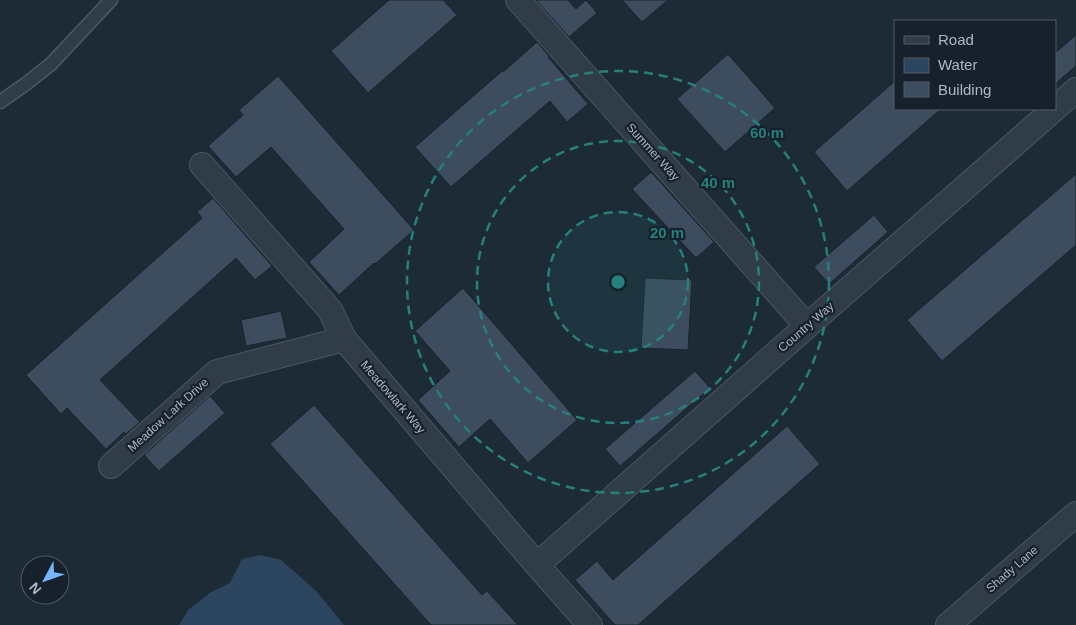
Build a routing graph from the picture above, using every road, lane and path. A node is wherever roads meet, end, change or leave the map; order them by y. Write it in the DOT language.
graph roads {
  1 [pos="111,0"];
  2 [pos="518,0"];
  3 [pos="1076,90"];
  4 [pos="0,102"];
  5 [pos="1056,108"];
  6 [pos="1053,110"];
  7 [pos="202,165"];
  8 [pos="807,326"];
  9 [pos="344,339"];
  10 [pos="111,466"];
  11 [pos="1076,514"];
  12 [pos="538,565"];
  13 [pos="590,625"];
  14 [pos="948,625"];
  1 -- 4 [label="lane"];
  2 -- 8 [label="street, Summer Way"];
  3 -- 5 [label="street, Country Way"];
  6 -- 8 [label="street, Country Way"];
  7 -- 9 [label="street, Meadowlark Way"];
  8 -- 12 [label="street, Country Way"];
  9 -- 10 [label="street, Meadow Lark Drive"];
  9 -- 12 [label="street, Meadowlark Way"];
  11 -- 14 [label="street, Shady Lane"];
  12 -- 13 [label="street, Meadowlark Way"];
}
